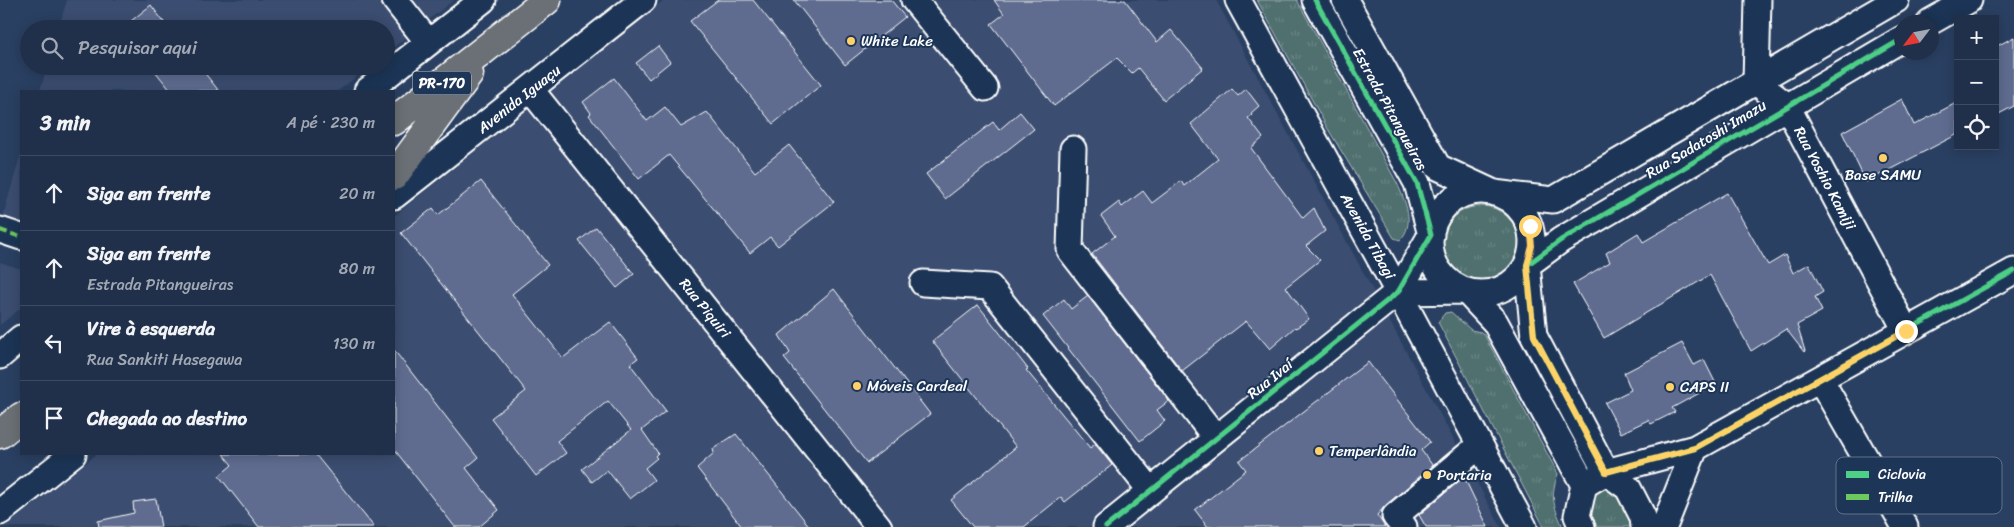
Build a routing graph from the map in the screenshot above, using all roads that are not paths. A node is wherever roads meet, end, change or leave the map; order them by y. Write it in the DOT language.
graph roads {
  1 [pos="395,0"];
  2 [pos="482,0"];
  3 [pos="547,0"];
  4 [pos="643,0"];
  5 [pos="914,0"];
  6 [pos="1238,0"];
  7 [pos="1315,0"];
  8 [pos="1345,0"];
  9 [pos="1758,0"];
  10 [pos="1896,0"];
  11 [pos="1969,0"];
  12 [pos="1939,17"];
  13 [pos="428,42"];
  14 [pos="1894,44"];
  15 [pos="490,45"];
  16 [pos="395,69"];
  17 [pos="387,75"];
  18 [pos="1756,82"];
  19 [pos="985,88"];
  20 [pos="368,90"];
  21 [pos="531,90"];
  22 [pos="1787,106"];
  23 [pos="395,120"];
  24 [pos="1073,149"];
  25 [pos="395,175"];
  26 [pos="1494,193"];
  27 [pos="395,195"];
  28 [pos="0,230"];
  29 [pos="1431,234"];
  30 [pos="20,237"];
  31 [pos="1527,265"];
  32 [pos="2014,271"];
  33 [pos="924,284"];
  34 [pos="1466,291"];
  35 [pos="1398,292"];
  36 [pos="1906,331"];
  37 [pos="20,339"];
  38 [pos="0,356"];
  39 [pos="1820,378"];
  40 [pos="20,418"];
  41 [pos="0,434"];
  42 [pos="1216,438"];
  43 [pos="1480,445"];
  44 [pos="1695,448"];
  45 [pos="72,455"];
  46 [pos="1865,457"];
  47 [pos="1606,472"];
  48 [pos="1584,485"];
  49 [pos="1151,491"];
  50 [pos="0,512"];
  51 [pos="1897,514"];
  52 [pos="879,527"];
  53 [pos="1106,527"];
  54 [pos="1404,527"];
  55 [pos="1524,527"];
  56 [pos="1582,527"];
  57 [pos="1644,527"];
  58 [pos="1664,527"];
  59 [pos="1904,527"];
  1 -- 13 [label="street"];
  2 -- 13 [label="street"];
  3 -- 15 [label="highway, PR-170"];
  4 -- 21 [label="street, Avenida Iguaçu"];
  5 -- 19 [label="street"];
  6 -- 35 [label="street, Avenida Tibagi"];
  7 -- 29 [label="street, Estrada Pitangueiras"];
  8 -- 26 [label="street, Estrada Pitangueiras"];
  9 -- 18 [label="street"];
  10 -- 18 [label="street, Rua Sadatoshi Imazu"];
  11 -- 12 [label="street"];
  13 -- 16 [label="street"];
  14 -- 22 [label="street, Rua Sadatoshi Imazu"];
  15 -- 23 [label="highway, PR-170"];
  15 -- 25 [label="highway"];
  17 -- 20 [label="street"];
  18 -- 22 [label="street, Rua Yoshio Kamiji"];
  18 -- 26 [label="street, Rua Sadatoshi Imazu"];
  21 -- 27 [label="street, Avenida Iguaçu"];
  21 -- 52 [label="street, Rua Piquiri"];
  22 -- 31 [label="street, Rua Sadatoshi Imazu"];
  22 -- 36 [label="street, Rua Yoshio Kamiji"];
  24 -- 42 [label="street"];
  26 -- 29 [label="street"];
  26 -- 31 [label="street"];
  28 -- 30 [label="street"];
  29 -- 34 [label="street"];
  29 -- 35 [label="street, Rua Ivaí"];
  31 -- 34 [label="street"];
  31 -- 47 [label="street"];
  32 -- 36 [label="street"];
  33 -- 49 [label="street"];
  34 -- 35 [label="street"];
  34 -- 48 [label="street"];
  35 -- 42 [label="street, Rua Ivaí"];
  35 -- 43 [label="street, Avenida Tibagi"];
  36 -- 39 [label="street"];
  37 -- 38 [label="street"];
  39 -- 44 [label="street"];
  39 -- 46 [label="street"];
  40 -- 41 [label="highway"];
  42 -- 49 [label="street, Rua Ivaí"];
  43 -- 54 [label="street"];
  43 -- 55 [label="street, Avenida Tibagi"];
  44 -- 47 [label="street"];
  44 -- 58 [label="street"];
  45 -- 50 [label="street"];
  47 -- 48 [label="street"];
  47 -- 57 [label="street"];
  48 -- 56 [label="street"];
  49 -- 53 [label="street, Rua Ivaí"];
  51 -- 59 [label="street"];
}
